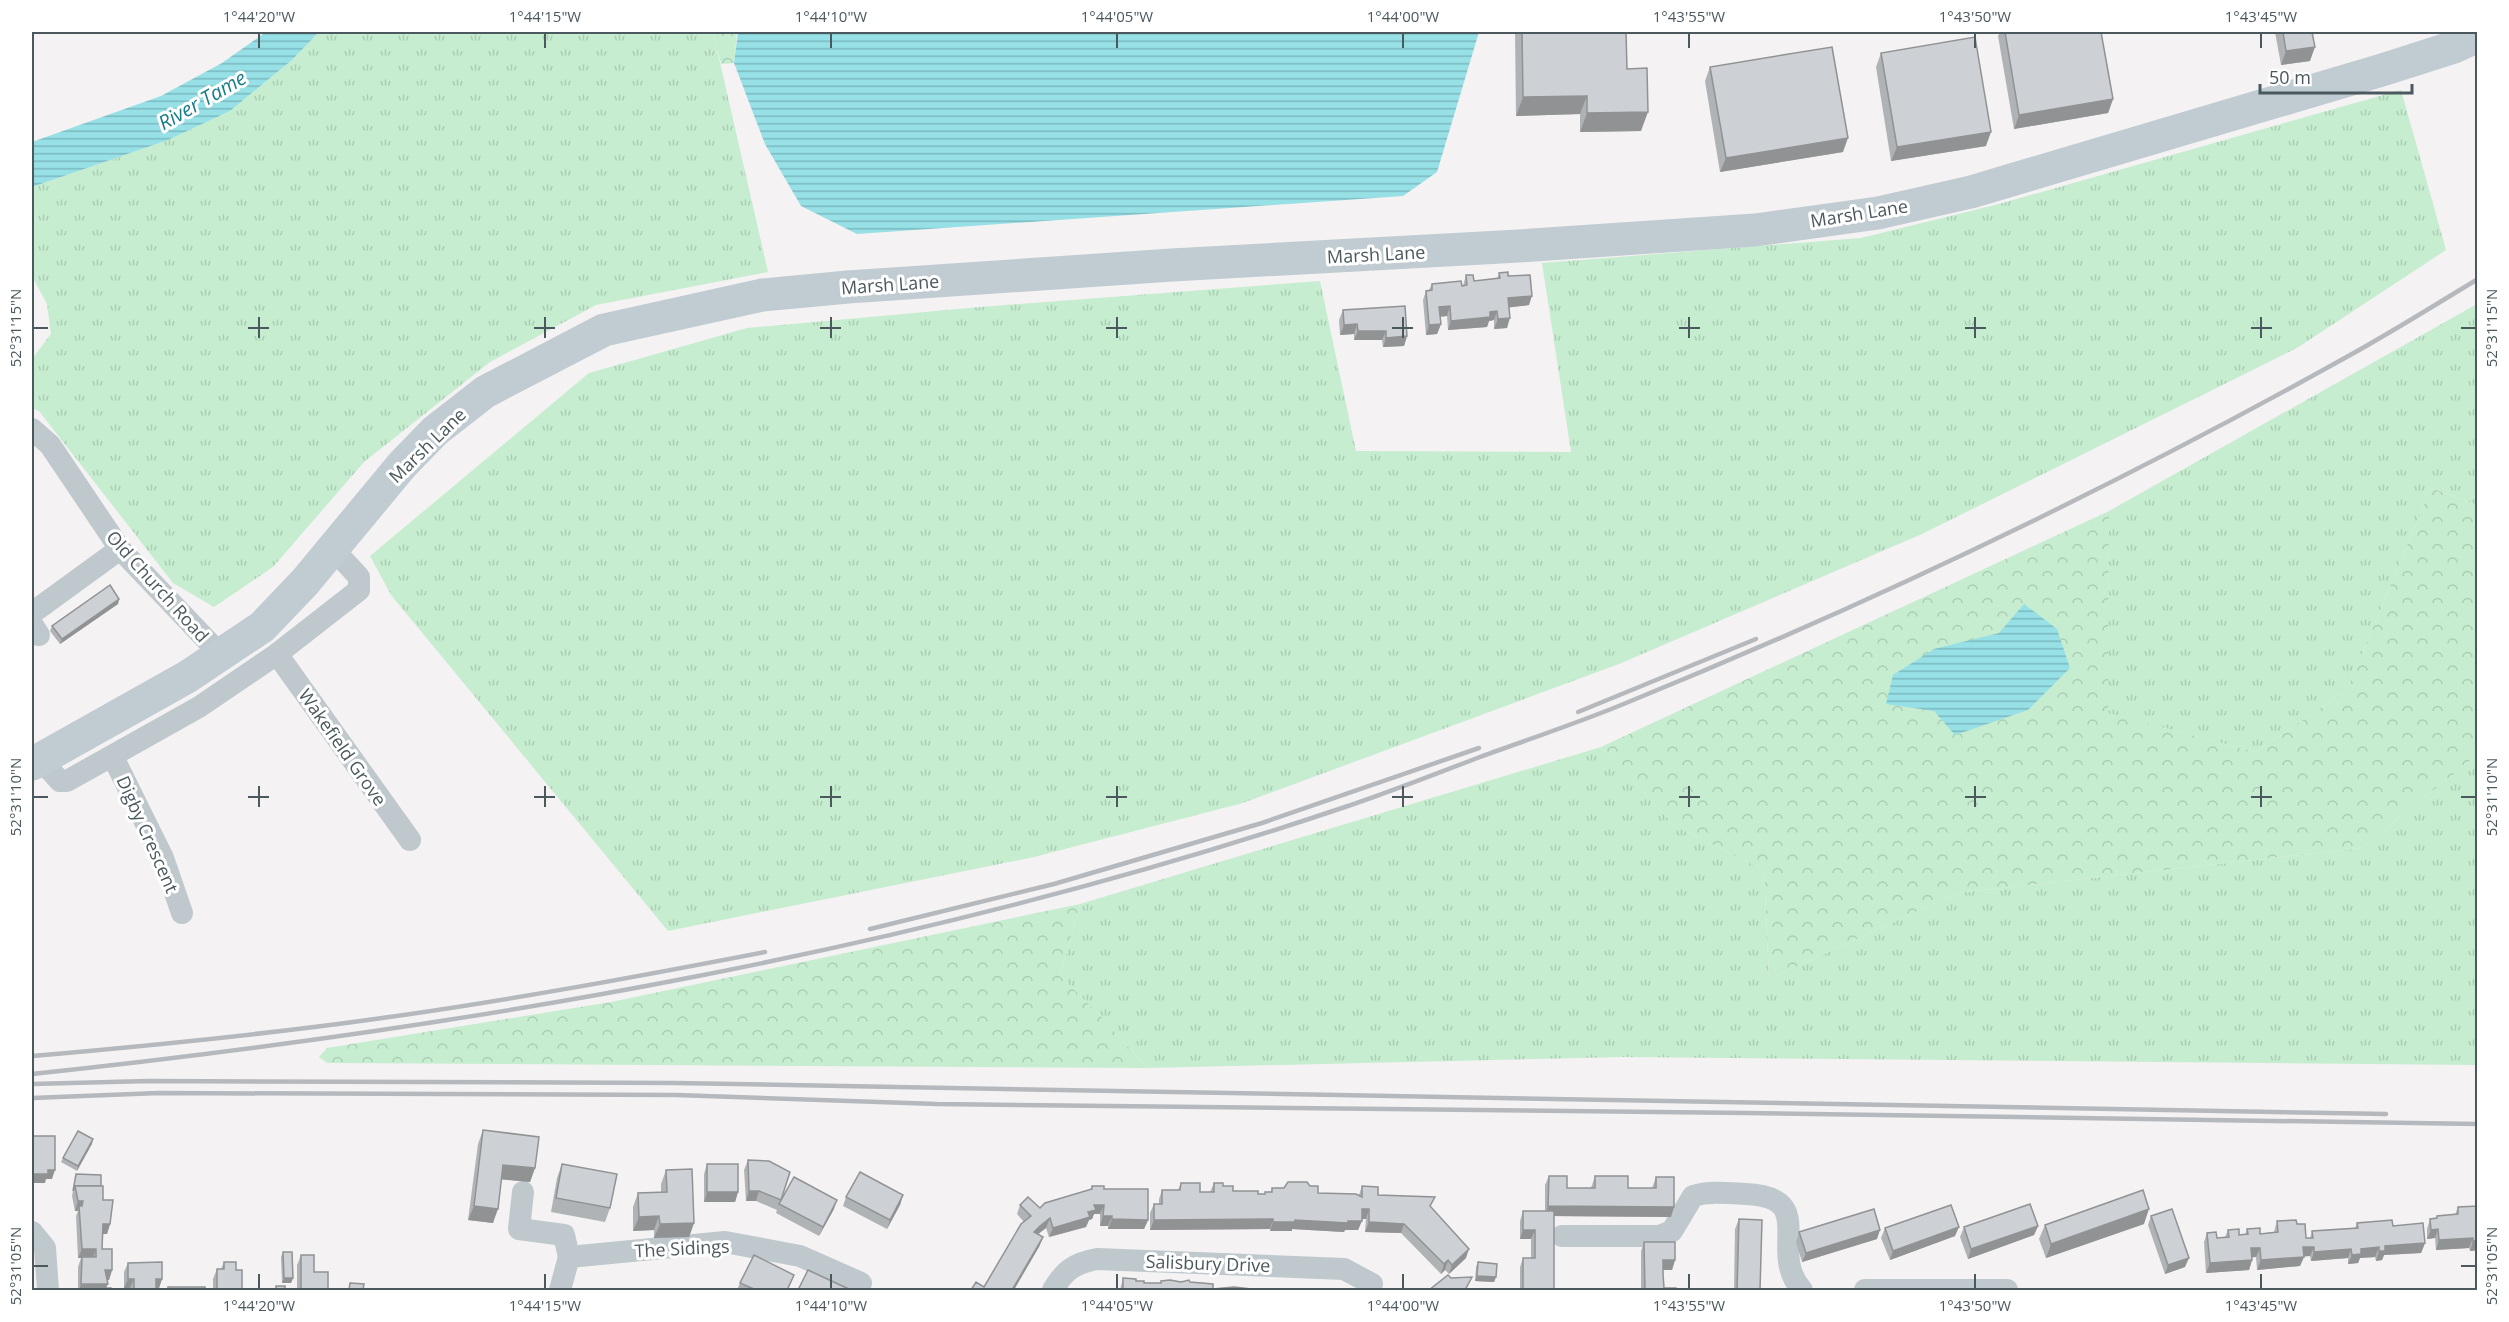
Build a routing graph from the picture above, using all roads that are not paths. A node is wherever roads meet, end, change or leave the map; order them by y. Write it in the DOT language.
graph roads {
  1 [pos="2478,36"];
  2 [pos="32,429"];
  3 [pos="120,549"];
  4 [pos="333,549"];
  5 [pos="32,613"];
  6 [pos="277,654"];
  7 [pos="221,655"];
  8 [pos="113,757"];
  9 [pos="36,762"];
  10 [pos="410,840"];
  11 [pos="182,913"];
  12 [pos="523,1192"];
  13 [pos="32,1232"];
  14 [pos="1562,1236"];
  15 [pos="568,1257"];
  16 [pos="861,1283"];
  17 [pos="1372,1284"];
  18 [pos="48,1290"];
  19 [pos="560,1290"];
  20 [pos="1053,1290"];
  21 [pos="1802,1290"];
  22 [pos="1865,1290"];
  23 [pos="2007,1290"];
  1 -- 4 [label="main road, Marsh Lane"];
  2 -- 3 [label="street, Old Church Road"];
  3 -- 5 [label="street"];
  3 -- 7 [label="street, Old Church Road"];
  4 -- 6 [label="street, Marsh Lane"];
  4 -- 7 [label="main road, Marsh Lane"];
  6 -- 8 [label="street, Marsh Lane"];
  6 -- 10 [label="street, Wakefield Grove"];
  7 -- 9 [label="main road, Marsh Lane"];
  8 -- 9 [label="street, Marsh Lane"];
  8 -- 11 [label="street, Digby Crescent"];
  12 -- 15 [label="street"];
  13 -- 18 [label="street"];
  14 -- 21 [label="street"];
  15 -- 16 [label="street, The Sidings"];
  15 -- 19 [label="street"];
  17 -- 20 [label="street, Salisbury Drive"];
  22 -- 23 [label="street"];
}
